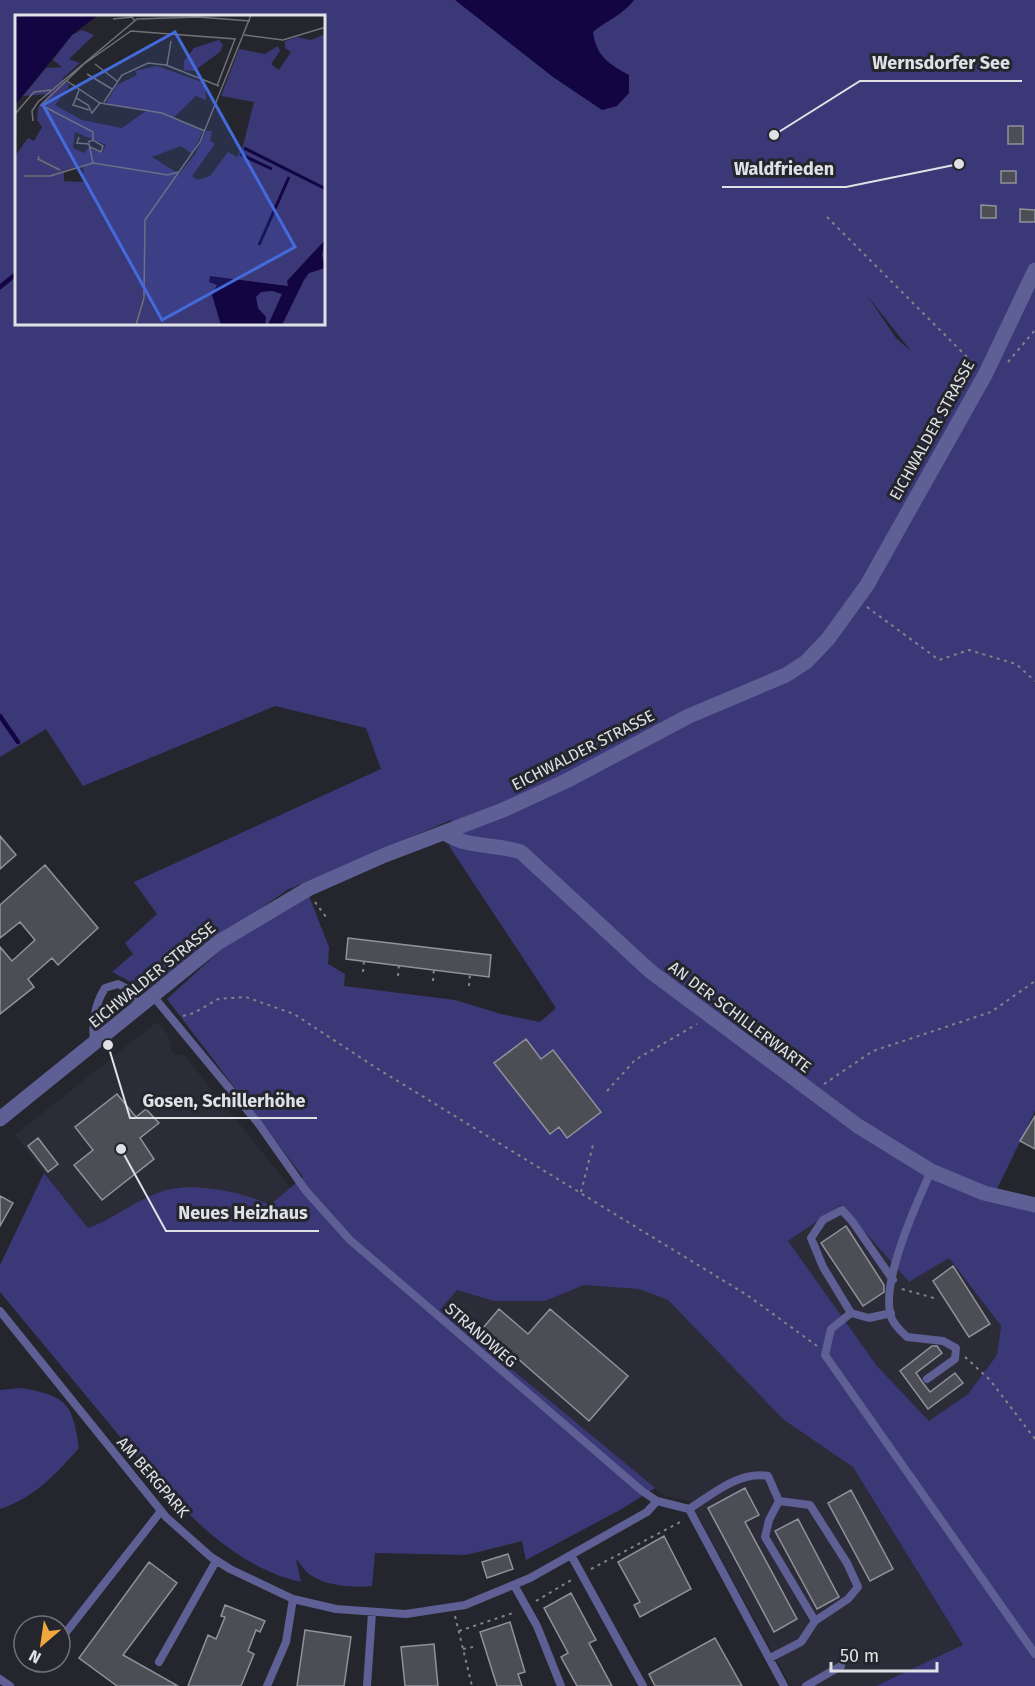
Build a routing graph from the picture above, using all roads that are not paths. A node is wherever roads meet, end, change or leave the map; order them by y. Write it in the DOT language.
graph roads {
  1 [pos="1035,270"];
  2 [pos="445,833"];
  3 [pos="153,996"];
  4 [pos="139,1008"];
  5 [pos="94,1044"];
  6 [pos="0,1119"];
  7 [pos="931,1171"];
  8 [pos="1035,1205"];
  9 [pos="893,1283"];
  10 [pos="0,1311"];
  11 [pos="851,1313"];
  12 [pos="891,1313"];
  13 [pos="927,1379"];
  14 [pos="657,1501"];
  15 [pos="780,1501"];
  16 [pos="689,1509"];
  17 [pos="161,1511"];
  18 [pos="571,1555"];
  19 [pos="216,1561"];
  20 [pos="514,1586"];
  21 [pos="292,1599"];
  22 [pos="372,1613"];
  23 [pos="815,1621"];
  24 [pos="72,1625"];
  25 [pos="1035,1654"];
  26 [pos="770,1658"];
  27 [pos="159,1662"];
  28 [pos="841,1666"];
  29 [pos="0,1678"];
  30 [pos="10,1686"];
  31 [pos="267,1686"];
  32 [pos="367,1686"];
  33 [pos="561,1686"];
  34 [pos="643,1686"];
  35 [pos="784,1686"];
  36 [pos="806,1686"];
  1 -- 2 [label="street, EICHWALDER STRASSE"];
  2 -- 3 [label="street, EICHWALDER STRASSE"];
  2 -- 7 [label="street, AN DER SCHILLERWARTE"];
  3 -- 4 [label="street, EICHWALDER STRASSE"];
  3 -- 14 [label="lane, STRANDWEG"];
  4 -- 5 [label="street, EICHWALDER STRASSE"];
  4 -- 5 [label="lane"];
  5 -- 6 [label="street, EICHWALDER STRASSE"];
  7 -- 8 [label="street, AN DER SCHILLERWARTE"];
  7 -- 9 [label="lane"];
  9 -- 11 [label="lane"];
  9 -- 12 [label="lane"];
  10 -- 17 [label="lane, AM BERGPARK"];
  11 -- 12 [label="lane"];
  11 -- 25 [label="lane"];
  12 -- 13 [label="lane"];
  14 -- 16 [label="lane, STRANDWEG"];
  14 -- 18 [label="lane, AM BERGPARK"];
  15 -- 16 [label="lane"];
  15 -- 23 [label="lane"];
  15 -- 23 [label="lane"];
  16 -- 26 [label="lane"];
  17 -- 19 [label="lane, AM BERGPARK"];
  17 -- 24 [label="lane"];
  18 -- 20 [label="lane, AM BERGPARK"];
  18 -- 34 [label="lane"];
  19 -- 21 [label="lane, AM BERGPARK"];
  19 -- 27 [label="lane"];
  20 -- 22 [label="lane, AM BERGPARK"];
  20 -- 33 [label="lane"];
  21 -- 22 [label="lane, AM BERGPARK"];
  21 -- 31 [label="lane"];
  22 -- 32 [label="lane"];
  23 -- 26 [label="lane"];
  26 -- 35 [label="lane"];
  28 -- 36 [label="lane"];
  29 -- 30 [label="lane"];
}
